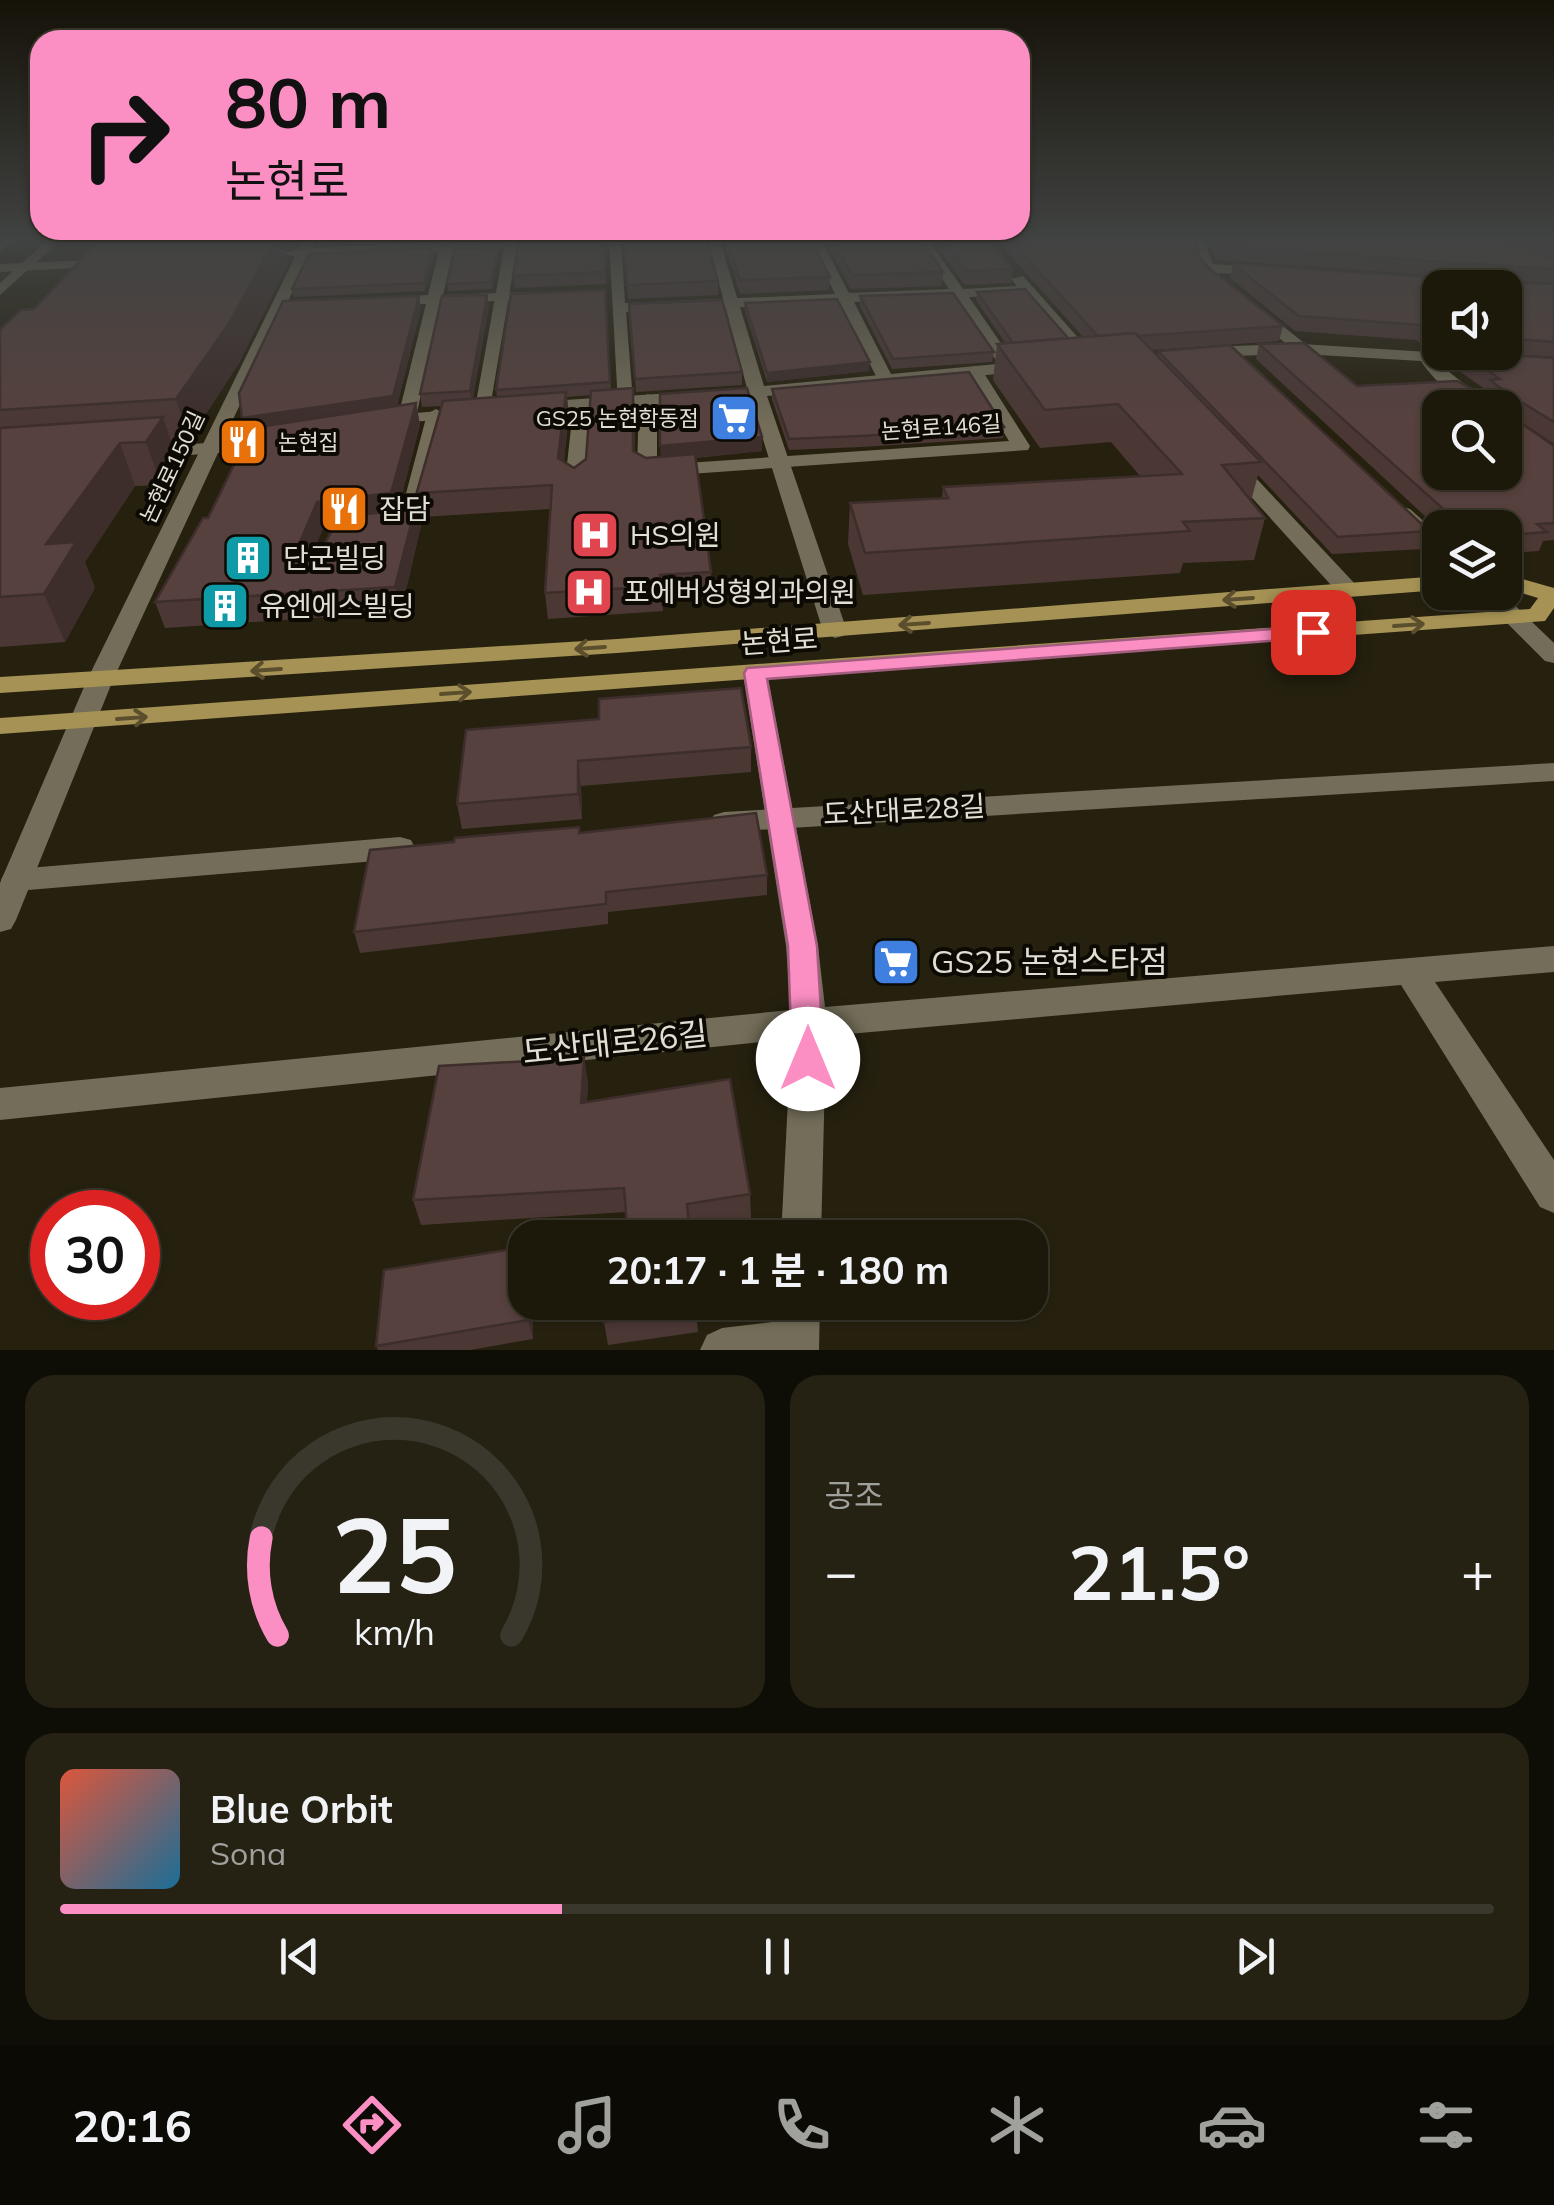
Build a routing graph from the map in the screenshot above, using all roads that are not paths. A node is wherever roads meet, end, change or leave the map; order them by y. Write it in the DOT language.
graph roads {
  1 [pos="288,301"];
  2 [pos="395,301"];
  3 [pos="434,301"];
  4 [pos="503,301"];
  5 [pos="619,301"];
  6 [pos="656,301"];
  7 [pos="777,301"];
  8 [pos="846,301"];
  9 [pos="965,301"];
  10 [pos="1038,301"];
  11 [pos="375,302"];
  12 [pos="1244,302"];
  13 [pos="731,303"];
  14 [pos="1302,349"];
  15 [pos="1422,355"];
  16 [pos="1090,361"];
  17 [pos="1522,363"];
  18 [pos="1043,365"];
  19 [pos="1554,365"];
  20 [pos="1010,368"];
  21 [pos="1435,370"];
  22 [pos="974,371"];
  23 [pos="1260,377"];
  24 [pos="885,378"];
  25 [pos="1462,390"];
  26 [pos="758,392"];
  27 [pos="648,399"];
  28 [pos="624,401"];
  29 [pos="582,404"];
  30 [pos="484,410"];
  31 [pos="436,414"];
  32 [pos="407,417"];
  33 [pos="370,422"];
  34 [pos="300,434"];
  35 [pos="1214,445"];
  36 [pos="208,449"];
  37 [pos="124,454"];
  38 [pos="778,464"];
  39 [pos="575,482"];
  40 [pos="1384,495"];
  41 [pos="371,529"];
  42 [pos="1422,530"];
  43 [pos="1422,584"];
  44 [pos="1522,586"];
  45 [pos="1348,590"];
  46 [pos="1553,595"];
  47 [pos="1504,610"];
  48 [pos="1512,618"];
  49 [pos="835,630"];
  50 [pos="1554,656"];
  51 [pos="755,673"];
  52 [pos="100,680"];
  53 [pos="0,685"];
  54 [pos="84,721"];
  55 [pos="0,726"];
  56 [pos="1554,772"];
  57 [pos="778,817"];
  58 [pos="699,824"];
  59 [pos="426,846"];
  60 [pos="9,886"];
  61 [pos="0,920"];
  62 [pos="1554,959"];
  63 [pos="1411,974"];
  64 [pos="809,1023"];
  65 [pos="0,1104"];
  66 [pos="1554,1194"];
  67 [pos="802,1220"];
  68 [pos="798,1331"];
  69 [pos="722,1350"];
  1 -- 36 [label="street, 논현로150길"];
  2 -- 11 [label="street"];
  3 -- 32 [label="street"];
  4 -- 30 [label="street"];
  5 -- 28 [label="street"];
  6 -- 13 [label="street"];
  7 -- 13 [label="street"];
  8 -- 24 [label="street"];
  9 -- 20 [label="street"];
  10 -- 16 [label="street"];
  12 -- 14 [label="street"];
  13 -- 26 [label="street"];
  14 -- 15 [label="street"];
  14 -- 23 [label="street"];
  17 -- 19 [label="street"];
  18 -- 20 [label="street"];
  20 -- 22 [label="street"];
  21 -- 25 [label="street"];
  22 -- 24 [label="street"];
  22 -- 38 [label="street, 논현로146길"];
  24 -- 26 [label="street"];
  26 -- 27 [label="street"];
  26 -- 38 [label="street"];
  27 -- 28 [label="street"];
  27 -- 38 [label="street, 논현로146길"];
  28 -- 29 [label="street"];
  29 -- 30 [label="street"];
  29 -- 39 [label="street"];
  30 -- 31 [label="street"];
  31 -- 32 [label="street"];
  31 -- 41 [label="street"];
  32 -- 33 [label="street"];
  34 -- 36 [label="street"];
  35 -- 45 [label="street"];
  36 -- 37 [label="street"];
  36 -- 52 [label="street, 논현로150길"];
  38 -- 49 [label="street"];
  40 -- 42 [label="street"];
  43 -- 45 [label="main road, 논현로"];
  44 -- 46 [label="main road, 논현로"];
  45 -- 49 [label="main road, 논현로, one-way"];
  46 -- 48 [label="main road, 논현로"];
  47 -- 48 [label="street"];
  48 -- 50 [label="street"];
  51 -- 48 [label="main road, 논현로, one-way"];
  49 -- 52 [label="main road, 논현로, one-way"];
  54 -- 51 [label="main road, 논현로, one-way"];
  51 -- 57 [label="street"];
  52 -- 53 [label="main road, 논현로"];
  52 -- 54 [label="street, 논현로150길"];
  54 -- 55 [label="main road, 논현로"];
  54 -- 60 [label="street, 논현로150길"];
  56 -- 57 [label="street, 도산대로28길"];
  57 -- 58 [label="street, 도산대로28길"];
  57 -- 64 [label="street"];
  59 -- 60 [label="street"];
  60 -- 61 [label="street, 논현로150길"];
  62 -- 63 [label="street, 도산대로26길"];
  63 -- 64 [label="street, 도산대로26길"];
  63 -- 66 [label="street"];
  64 -- 65 [label="street, 도산대로26길"];
  64 -- 67 [label="street"];
  68 -- 69 [label="street"];
}
